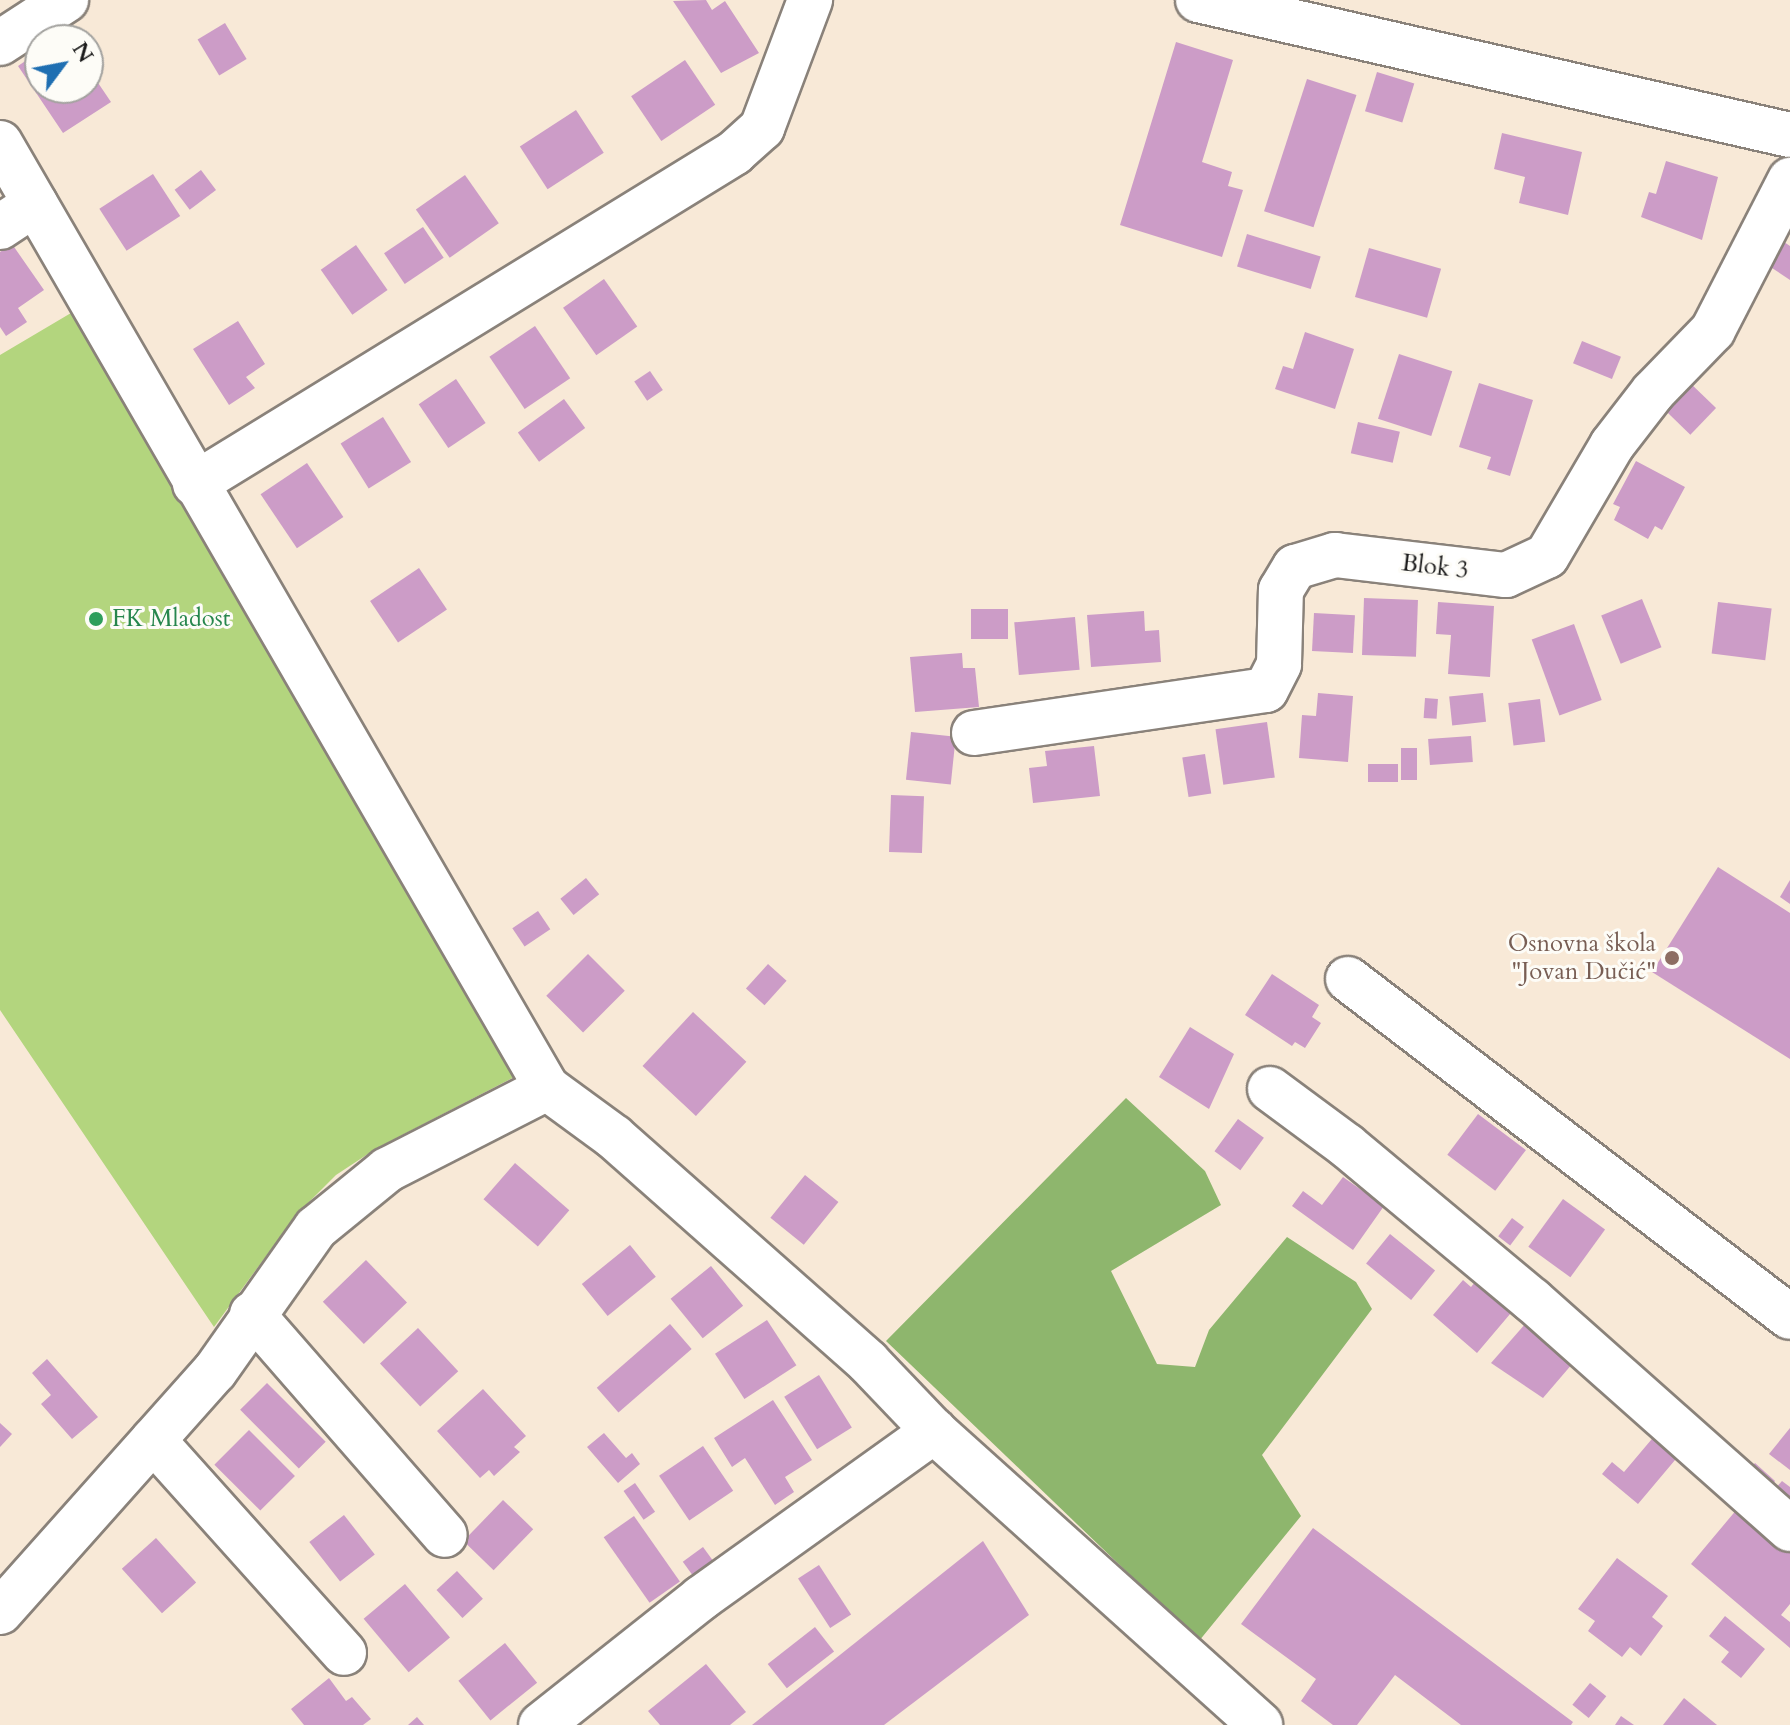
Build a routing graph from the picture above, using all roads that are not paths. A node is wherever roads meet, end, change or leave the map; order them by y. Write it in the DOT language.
graph roads {
  1 [pos="66,0"];
  2 [pos="810,0"];
  3 [pos="1198,0"];
  4 [pos="0,43"];
  5 [pos="1790,135"];
  6 [pos="0,143"];
  7 [pos="1790,180"];
  8 [pos="17,215"];
  9 [pos="195,484"];
  10 [pos="974,733"];
  11 [pos="1348,979"];
  12 [pos="547,1088"];
  13 [pos="1270,1089"];
  14 [pos="252,1314"];
  15 [pos="1790,1317"];
  16 [pos="934,1431"];
  17 [pos="153,1440"];
  18 [pos="1790,1529"];
  19 [pos="445,1535"];
  20 [pos="3,1601"];
  21 [pos="344,1653"];
  22 [pos="541,1725"];
  23 [pos="1260,1725"];
  1 -- 4 [label="street"];
  2 -- 9 [label="street"];
  3 -- 5 [label="street"];
  6 -- 8 [label="street"];
  7 -- 10 [label="street, Blok 3"];
  8 -- 9 [label="street"];
  9 -- 12 [label="street"];
  11 -- 15 [label="street"];
  12 -- 14 [label="street"];
  12 -- 16 [label="street"];
  13 -- 18 [label="street"];
  14 -- 17 [label="street"];
  14 -- 19 [label="street"];
  16 -- 22 [label="street"];
  16 -- 23 [label="street"];
  17 -- 20 [label="street"];
  17 -- 21 [label="street"];
}
